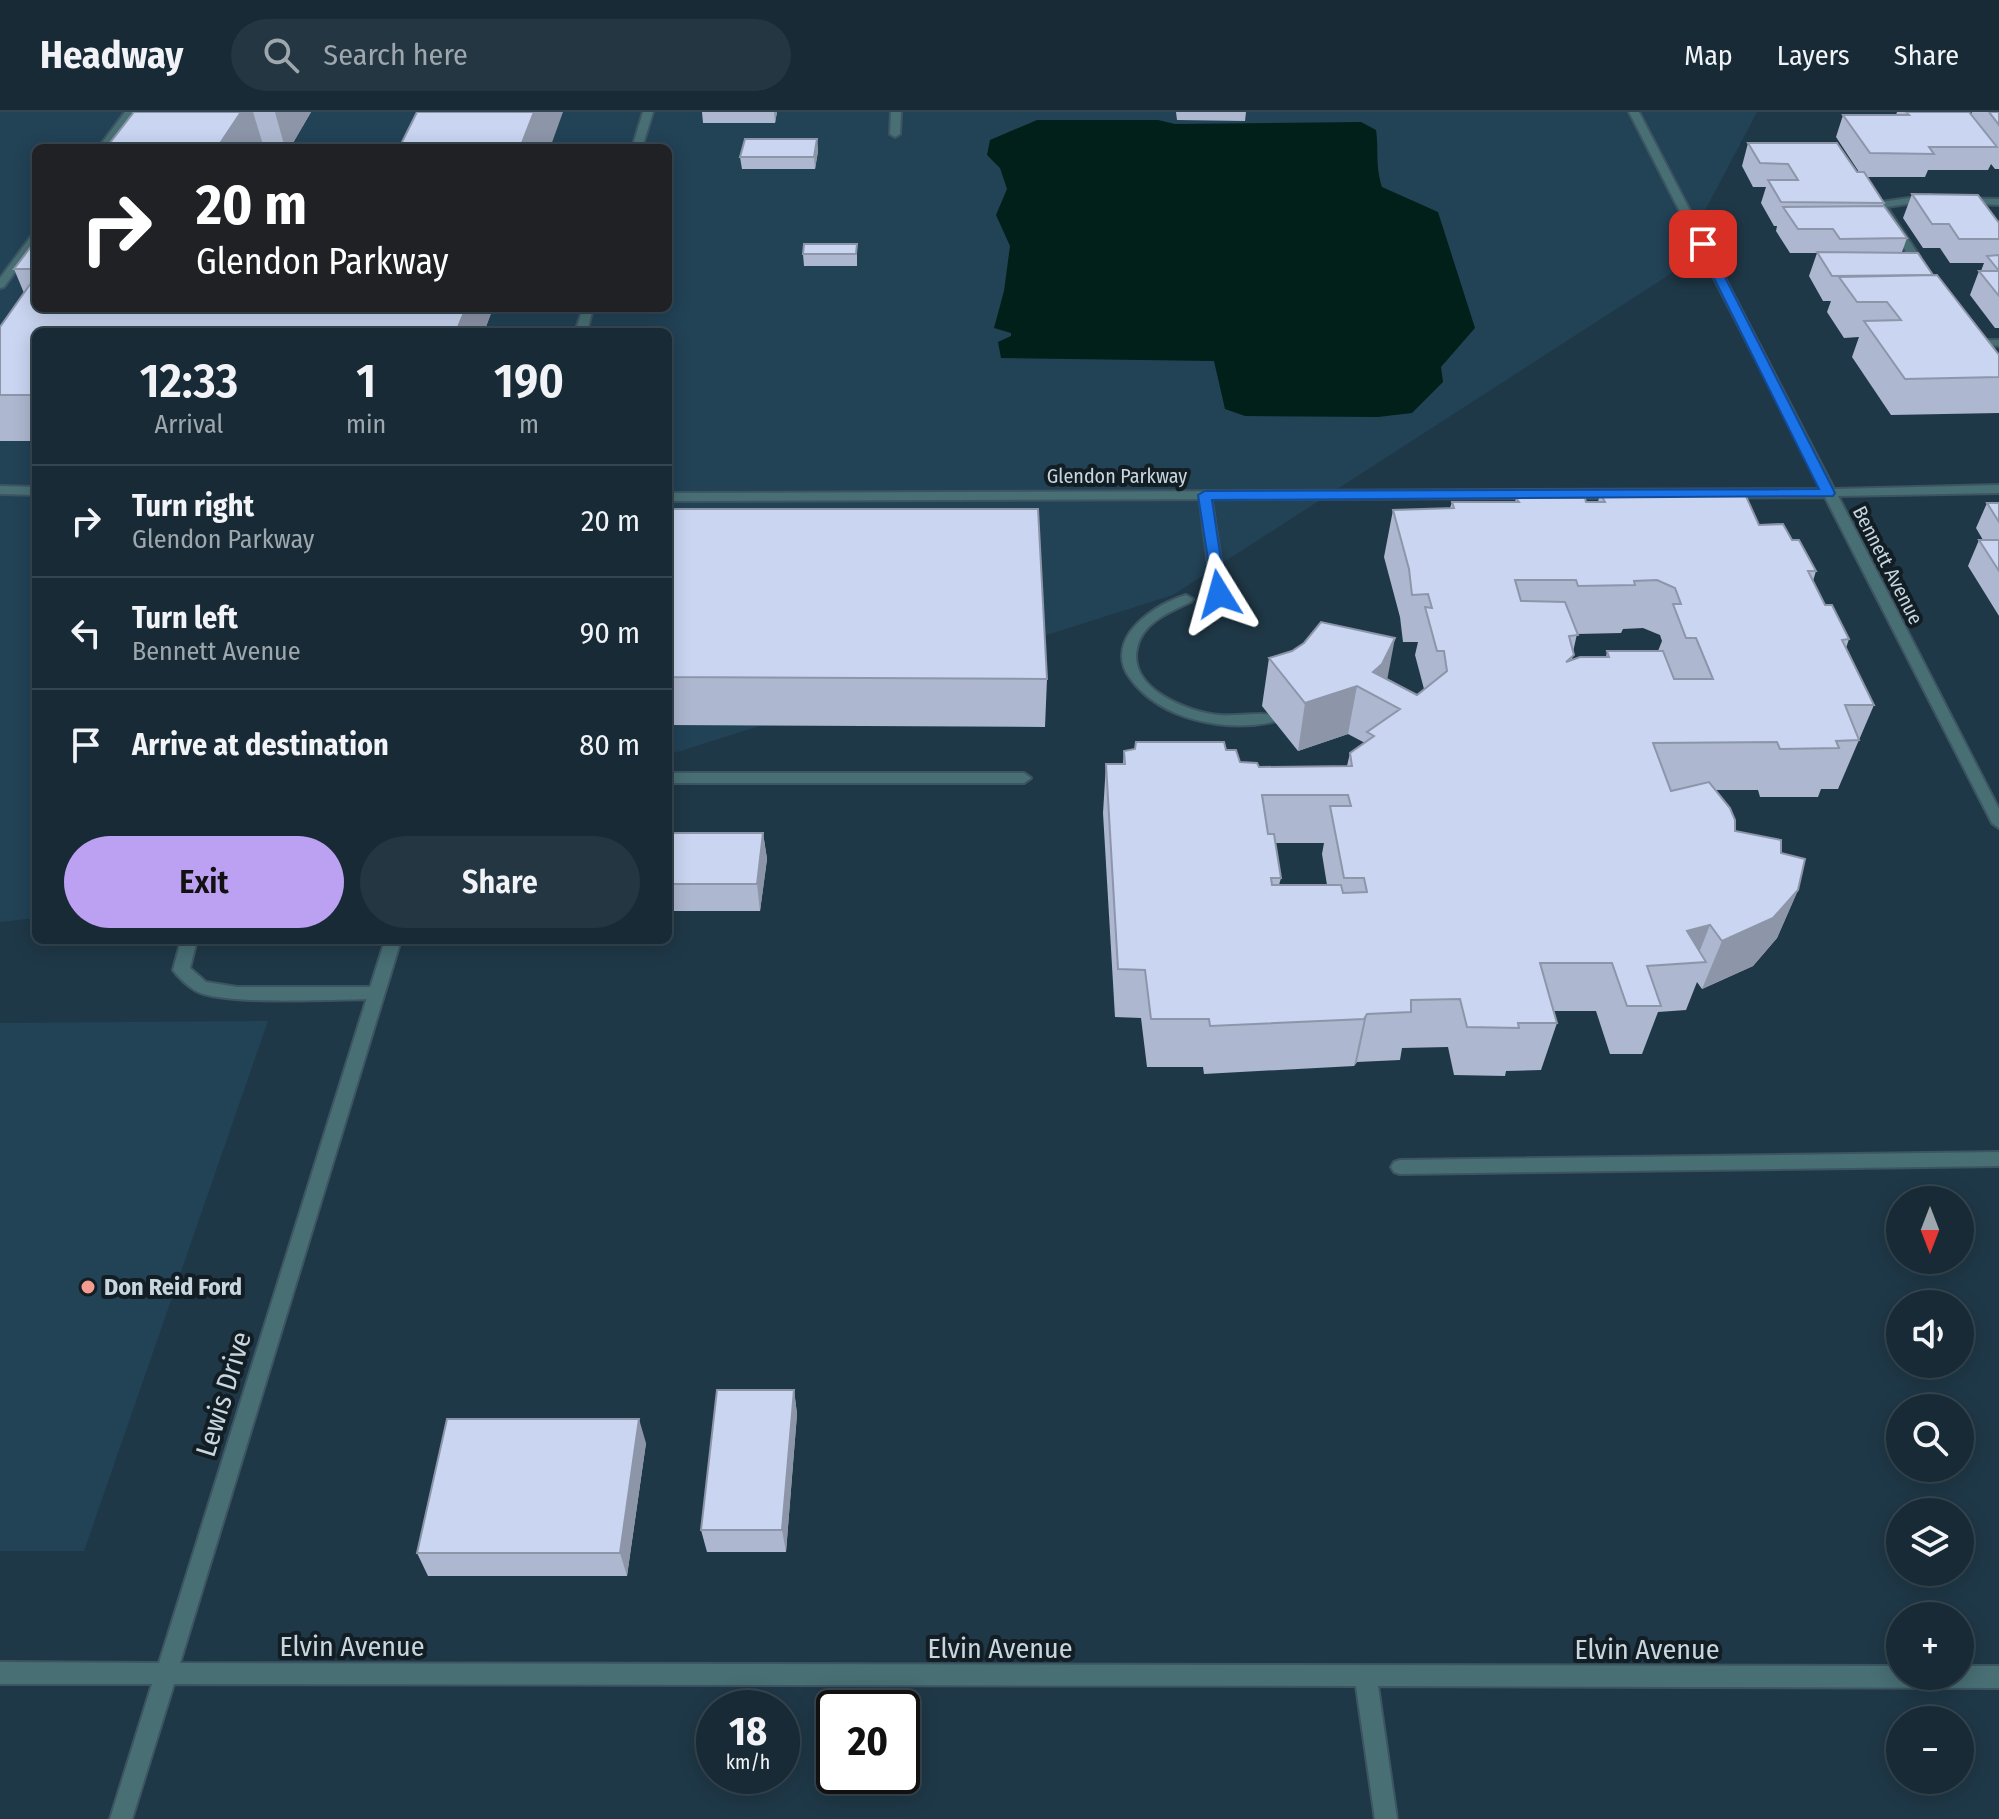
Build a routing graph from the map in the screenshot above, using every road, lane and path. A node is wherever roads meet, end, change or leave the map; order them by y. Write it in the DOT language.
graph roads {
  1 [pos="130,112"];
  2 [pos="648,112"];
  3 [pos="896,112"];
  4 [pos="1634,112"];
  5 [pos="895,134"];
  6 [pos="106,144"];
  7 [pos="638,144"];
  8 [pos="1999,202"];
  9 [pos="32,242"];
  10 [pos="1915,257"];
  11 [pos="0,285"];
  12 [pos="1980,342"];
  13 [pos="1999,343"];
  14 [pos="1999,489"];
  15 [pos="0,490"];
  16 [pos="32,491"];
  17 [pos="1828,493"];
  18 [pos="1205,495"];
  19 [pos="672,497"];
  20 [pos="1219,594"];
  21 [pos="1186,599"];
  22 [pos="1272,718"];
  23 [pos="672,778"];
  24 [pos="1024,778"];
  25 [pos="1999,823"];
  26 [pos="188,944"];
  27 [pos="392,944"];
  28 [pos="376,993"];
  29 [pos="1999,1159"];
  30 [pos="1400,1167"];
  31 [pos="0,1673"];
  32 [pos="166,1673"];
  33 [pos="1366,1677"];
  34 [pos="1999,1677"];
  35 [pos="121,1819"];
  36 [pos="1386,1819"];
  1 -- 6 [label="street"];
  2 -- 7 [label="street"];
  3 -- 5 [label="street"];
  4 -- 17 [label="street, Bennett Avenue"];
  8 -- 10 [label="street"];
  9 -- 11 [label="street"];
  12 -- 13 [label="street"];
  14 -- 17 [label="street, Glendon Parkway"];
  15 -- 16 [label="street"];
  17 -- 18 [label="street, Glendon Parkway"];
  17 -- 25 [label="street, Bennett Avenue"];
  18 -- 19 [label="street, Glendon Parkway"];
  18 -- 20 [label="street"];
  21 -- 22 [label="street"];
  23 -- 24 [label="street"];
  26 -- 28 [label="street"];
  27 -- 28 [label="street, Lewis Drive"];
  28 -- 32 [label="street, Lewis Drive"];
  29 -- 30 [label="street"];
  31 -- 32 [label="street, Elvin Avenue"];
  32 -- 33 [label="street, Elvin Avenue"];
  32 -- 35 [label="street, Lewis Drive"];
  33 -- 34 [label="street, Elvin Avenue"];
  33 -- 36 [label="street"];
}
